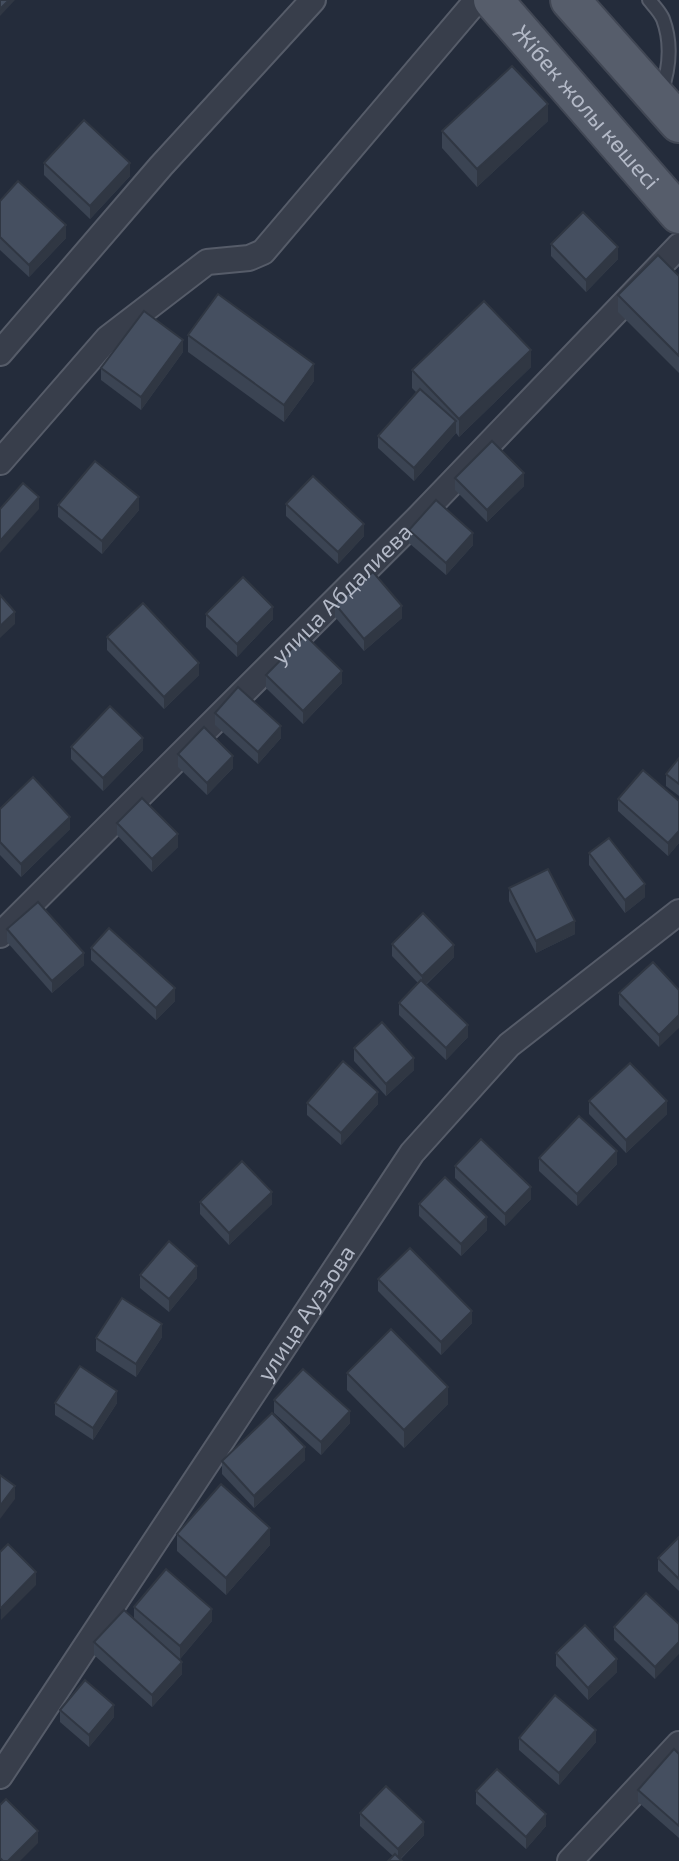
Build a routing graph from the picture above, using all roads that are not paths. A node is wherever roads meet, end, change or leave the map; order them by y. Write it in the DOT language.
graph roads {
  1 [pos="313,0"];
  2 [pos="478,0"];
  3 [pos="493,0"];
  4 [pos="570,0"];
  5 [pos="649,0"];
  6 [pos="669,111"];
  7 [pos="679,214"];
  8 [pos="679,246"];
  9 [pos="0,353"];
  10 [pos="0,462"];
  11 [pos="679,912"];
  12 [pos="0,934"];
  13 [pos="679,1744"];
  14 [pos="0,1776"];
  15 [pos="570,1861"];
  1 -- 9 [label="street"];
  2 -- 10 [label="street"];
  3 -- 7 [label="main road, Жібек жолы көшесі"];
  4 -- 6 [label="main road"];
  5 -- 6 [label="lane"];
  8 -- 12 [label="street, улица Абдалиева"];
  11 -- 14 [label="street, улица Ауэзова"];
  13 -- 15 [label="street"];
}
